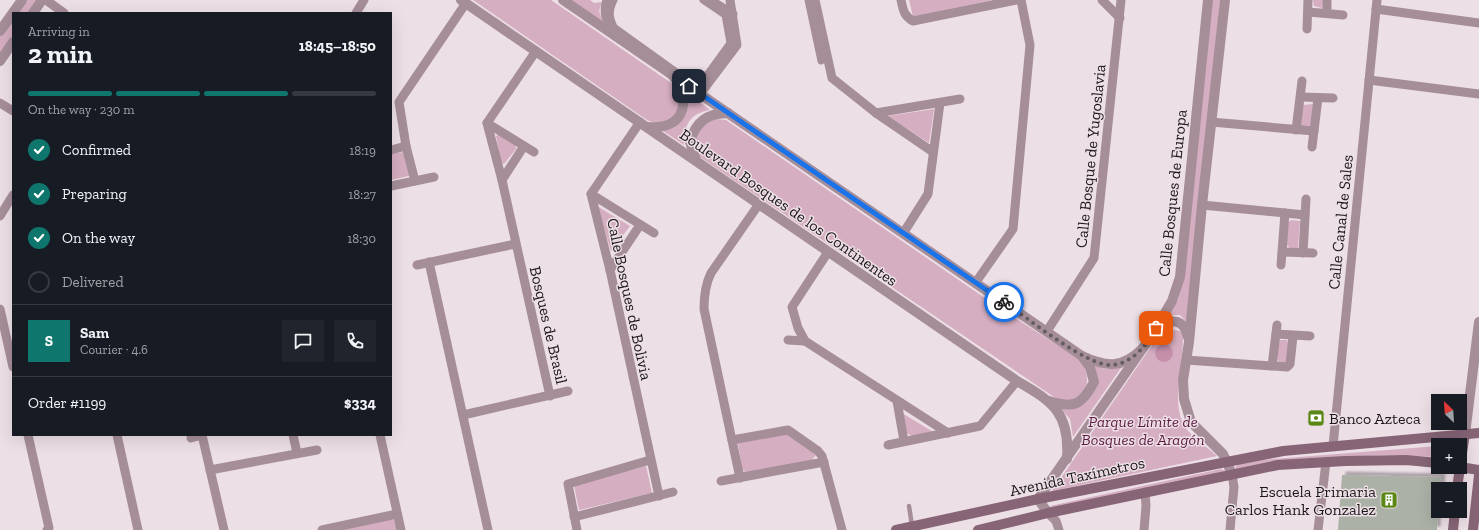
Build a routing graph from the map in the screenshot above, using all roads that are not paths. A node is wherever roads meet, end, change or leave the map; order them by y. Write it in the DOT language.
graph roads {
  1 [pos="22,0"];
  2 [pos="42,0"];
  3 [pos="46,0"];
  4 [pos="364,0"];
  5 [pos="563,0"];
  6 [pos="599,0"];
  7 [pos="604,0"];
  8 [pos="607,0"];
  9 [pos="614,0"];
  10 [pos="703,0"];
  11 [pos="710,0"];
  12 [pos="730,0"];
  13 [pos="808,0"];
  14 [pos="815,0"];
  15 [pos="901,0"];
  16 [pos="1016,0"];
  17 [pos="1021,0"];
  18 [pos="1102,0"];
  19 [pos="1121,0"];
  20 [pos="1208,0"];
  21 [pos="1225,0"];
  22 [pos="1308,0"];
  23 [pos="1327,0"];
  24 [pos="464,2"];
  25 [pos="1376,5"];
  26 [pos="14,12"];
  27 [pos="34,12"];
  28 [pos="63,12"];
  29 [pos="357,12"];
  30 [pos="1308,12"];
  31 [pos="1327,13"];
  32 [pos="732,14"];
  33 [pos="12,15"];
  34 [pos="1343,15"];
  35 [pos="1120,18"];
  36 [pos="1479,23"];
  37 [pos="1307,29"];
  38 [pos="0,32"];
  39 [pos="614,36"];
  40 [pos="12,43"];
  41 [pos="536,51"];
  42 [pos="0,61"];
  43 [pos="821,61"];
  44 [pos="672,74"];
  45 [pos="1369,80"];
  46 [pos="1302,81"];
  47 [pos="700,94"];
  48 [pos="1479,94"];
  49 [pos="1301,97"];
  50 [pos="1318,98"];
  51 [pos="1333,98"];
  52 [pos="960,99"];
  53 [pos="0,103"];
  54 [pos="940,103"];
  55 [pos="12,110"];
  56 [pos="876,113"];
  57 [pos="728,114"];
  58 [pos="1212,122"];
  59 [pos="486,123"];
  60 [pos="644,124"];
  61 [pos="1296,130"];
  62 [pos="1314,131"];
  63 [pos="406,146"];
  64 [pos="524,146"];
  65 [pos="1312,147"];
  66 [pos="392,150"];
  67 [pos="534,152"];
  68 [pos="933,152"];
  69 [pos="696,161"];
  70 [pos="434,177"];
  71 [pos="502,180"];
  72 [pos="415,181"];
  73 [pos="392,186"];
  74 [pos="591,194"];
  75 [pos="12,197"];
  76 [pos="1306,199"];
  77 [pos="759,204"];
  78 [pos="1202,205"];
  79 [pos="1285,213"];
  80 [pos="1305,215"];
  81 [pos="0,216"];
  82 [pos="640,225"];
  83 [pos="904,232"];
  84 [pos="654,233"];
  85 [pos="515,244"];
  86 [pos="828,252"];
  87 [pos="1283,252"];
  88 [pos="1303,253"];
  89 [pos="1313,253"];
  90 [pos="429,262"];
  91 [pos="1281,264"];
  92 [pos="418,265"];
  93 [pos="610,270"];
  94 [pos="976,282"];
  95 [pos="0,309"];
  96 [pos="1479,322"];
  97 [pos="1047,331"];
  98 [pos="1152,335"];
  99 [pos="1293,336"];
  100 [pos="1310,336"];
  101 [pos="788,340"];
  102 [pos="805,341"];
  103 [pos="1189,342"];
  104 [pos="1142,349"];
  105 [pos="1082,356"];
  106 [pos="1186,360"];
  107 [pos="12,363"];
  108 [pos="1272,366"];
  109 [pos="1017,381"];
  110 [pos="568,391"];
  111 [pos="550,396"];
  112 [pos="897,401"];
  113 [pos="1049,401"];
  114 [pos="463,415"];
  115 [pos="948,433"];
  116 [pos="1479,433"];
  117 [pos="1465,434"];
  118 [pos="28,436"];
  119 [pos="116,436"];
  120 [pos="198,436"];
  121 [pos="202,436"];
  122 [pos="293,436"];
  123 [pos="380,436"];
  124 [pos="191,438"];
  125 [pos="1464,438"];
  126 [pos="732,440"];
  127 [pos="904,441"];
  128 [pos="888,445"];
  129 [pos="1333,446"];
  130 [pos="317,450"];
  131 [pos="296,453"];
  132 [pos="1067,459"];
  133 [pos="650,460"];
  134 [pos="1227,461"];
  135 [pos="824,462"];
  136 [pos="1326,462"];
  137 [pos="1431,462"];
  138 [pos="1467,468"];
  139 [pos="210,470"];
  140 [pos="1479,470"];
  141 [pos="1232,474"];
  142 [pos="1479,475"];
  143 [pos="740,478"];
  144 [pos="720,481"];
  145 [pos="673,492"];
  146 [pos="1145,492"];
  147 [pos="658,496"];
  148 [pos="1038,499"];
  149 [pos="909,506"];
  150 [pos="1048,513"];
  151 [pos="397,514"];
  152 [pos="574,517"];
  153 [pos="1454,518"];
  154 [pos="912,528"];
  155 [pos="48,529"];
  156 [pos="138,530"];
  157 [pos="224,530"];
  158 [pos="322,530"];
  159 [pos="401,530"];
  160 [pos="488,530"];
  161 [pos="577,530"];
  162 [pos="842,530"];
  163 [pos="896,530"];
  164 [pos="978,530"];
  165 [pos="1059,530"];
  166 [pos="1144,530"];
  167 [pos="1230,530"];
  168 [pos="1318,530"];
  169 [pos="1452,530"];
  170 [pos="1474,530"];
  1 -- 26 [label="street"];
  2 -- 27 [label="street"];
  3 -- 28 [label="street"];
  4 -- 29 [label="street"];
  5 -- 39 [label="street"];
  6 -- 7 [label="street"];
  8 -- 39 [label="street"];
  9 -- 10 [label="street"];
  11 -- 32 [label="street"];
  12 -- 32 [label="street"];
  13 -- 43 [label="street"];
  14 -- 56 [label="street"];
  15 -- 16 [label="street"];
  17 -- 94 [label="street"];
  18 -- 35 [label="street"];
  19 -- 35 [label="street, Calle Bosque de Yugoslavia"];
  20 -- 98 [label="street, Calle Bosques de Europa"];
  21 -- 58 [label="street, Calle Bosques de Europa"];
  22 -- 30 [label="street"];
  23 -- 31 [label="street"];
  24 -- 41 [label="street, Boulevard Bosques de los Continentes"];
  24 -- 63 [label="street"];
  25 -- 36 [label="street"];
  25 -- 45 [label="street, Calle Canal de Sales"];
  30 -- 31 [label="street"];
  30 -- 37 [label="street"];
  31 -- 34 [label="street"];
  32 -- 47 [label="street"];
  33 -- 38 [label="street"];
  35 -- 97 [label="street, Calle Bosque de Yugoslavia"];
  39 -- 44 [label="street"];
  40 -- 42 [label="street"];
  41 -- 59 [label="street"];
  41 -- 60 [label="street, Boulevard Bosques de los Continentes"];
  44 -- 47 [label="street"];
  44 -- 60 [label="street"];
  45 -- 48 [label="street"];
  45 -- 129 [label="street, Calle Canal de Sales"];
  46 -- 49 [label="street"];
  47 -- 57 [label="street"];
  49 -- 50 [label="street"];
  49 -- 61 [label="street"];
  50 -- 51 [label="street"];
  50 -- 62 [label="street"];
  52 -- 54 [label="street"];
  53 -- 55 [label="street"];
  54 -- 56 [label="street"];
  54 -- 68 [label="street"];
  56 -- 68 [label="street"];
  57 -- 69 [label="street"];
  57 -- 83 [label="street"];
  58 -- 61 [label="street"];
  58 -- 78 [label="street, Calle Bosques de Europa"];
  59 -- 64 [label="street"];
  59 -- 71 [label="street, Bosques de Brasil"];
  60 -- 69 [label="street, Boulevard Bosques de los Continentes"];
  60 -- 74 [label="street"];
  61 -- 62 [label="street"];
  62 -- 65 [label="street"];
  63 -- 66 [label="street"];
  63 -- 72 [label="street"];
  64 -- 67 [label="street"];
  64 -- 71 [label="street"];
  68 -- 83 [label="street"];
  69 -- 77 [label="street, Boulevard Bosques de los Continentes"];
  70 -- 72 [label="street"];
  71 -- 85 [label="street, Bosques de Brasil"];
  72 -- 73 [label="street"];
  74 -- 82 [label="street"];
  74 -- 93 [label="street, Calle Bosques de Bolivia"];
  75 -- 81 [label="street"];
  76 -- 80 [label="street"];
  77 -- 86 [label="street, Boulevard Bosques de los Continentes"];
  77 -- 126 [label="street"];
  78 -- 79 [label="street"];
  78 -- 103 [label="street, Calle Bosques de Europa"];
  79 -- 80 [label="street"];
  79 -- 87 [label="street"];
  80 -- 88 [label="street"];
  82 -- 84 [label="street"];
  82 -- 93 [label="street"];
  83 -- 94 [label="street"];
  85 -- 90 [label="street"];
  85 -- 111 [label="street, Bosques de Brasil"];
  86 -- 102 [label="street"];
  86 -- 109 [label="street, Boulevard Bosques de los Continentes"];
  87 -- 88 [label="street"];
  87 -- 91 [label="street"];
  88 -- 89 [label="street"];
  90 -- 92 [label="street"];
  90 -- 114 [label="street"];
  93 -- 133 [label="street, Calle Bosques de Bolivia"];
  94 -- 97 [label="street"];
  95 -- 107 [label="street"];
  96 -- 117 [label="street"];
  97 -- 105 [label="street"];
  98 -- 103 [label="street"];
  98 -- 104 [label="street, Calle Bosques de Europa"];
  99 -- 100 [label="street"];
  99 -- 108 [label="street"];
  99 -- 108 [label="street"];
  101 -- 102 [label="street"];
  102 -- 112 [label="street"];
  103 -- 106 [label="street, Calle Bosques de Europa"];
  104 -- 105 [label="street"];
  104 -- 132 [label="street, Calle Bosques de Europa"];
  105 -- 113 [label="street"];
  106 -- 108 [label="street"];
  106 -- 134 [label="street, Calle Bosques de Europa"];
  109 -- 113 [label="street, Boulevard Bosques de los Continentes"];
  109 -- 115 [label="street"];
  110 -- 111 [label="street"];
  111 -- 114 [label="street, Bosques de Brasil"];
  112 -- 115 [label="street"];
  112 -- 127 [label="street"];
  113 -- 132 [label="street, Boulevard Bosques de los Continentes"];
  114 -- 160 [label="street"];
  115 -- 127 [label="street"];
  116 -- 117 [label="main road, Avenida Taxímetros"];
  117 -- 125 [label="main road"];
  117 -- 129 [label="main road, Avenida Taxímetros"];
  118 -- 155 [label="street"];
  119 -- 156 [label="street"];
  120 -- 124 [label="street"];
  121 -- 139 [label="street"];
  122 -- 131 [label="street"];
  123 -- 151 [label="street"];
  126 -- 135 [label="street"];
  126 -- 143 [label="street"];
  127 -- 128 [label="street"];
  129 -- 134 [label="main road, Avenida Taxímetros"];
  130 -- 131 [label="street"];
  131 -- 139 [label="street"];
  132 -- 148 [label="street, Calle Bosques de Europa"];
  133 -- 147 [label="street, Calle Bosques de Bolivia"];
  133 -- 152 [label="street"];
  134 -- 141 [label="street, Calle Bosques de Europa"];
  134 -- 148 [label="main road, Avenida Taxímetros"];
  135 -- 143 [label="street"];
  135 -- 162 [label="street"];
  136 -- 137 [label="main road, Avenida Taxímetros"];
  136 -- 141 [label="main road, Avenida Taxímetros"];
  136 -- 168 [label="street"];
  138 -- 140 [label="main road"];
  139 -- 157 [label="street"];
  141 -- 146 [label="main road, Avenida Taxímetros"];
  141 -- 167 [label="street"];
  142 -- 170 [label="main road"];
  143 -- 144 [label="street"];
  145 -- 147 [label="street"];
  146 -- 150 [label="main road, Avenida Taxímetros"];
  146 -- 166 [label="street"];
  147 -- 152 [label="street"];
  148 -- 150 [label="street"];
  148 -- 154 [label="main road, Avenida Taxímetros"];
  149 -- 154 [label="lane"];
  150 -- 164 [label="main road, Avenida Taxímetros"];
  150 -- 165 [label="street"];
  151 -- 158 [label="street"];
  151 -- 159 [label="street"];
  152 -- 161 [label="street"];
  153 -- 169 [label="main road"];
  154 -- 163 [label="main road, Avenida Taxímetros"];
}
